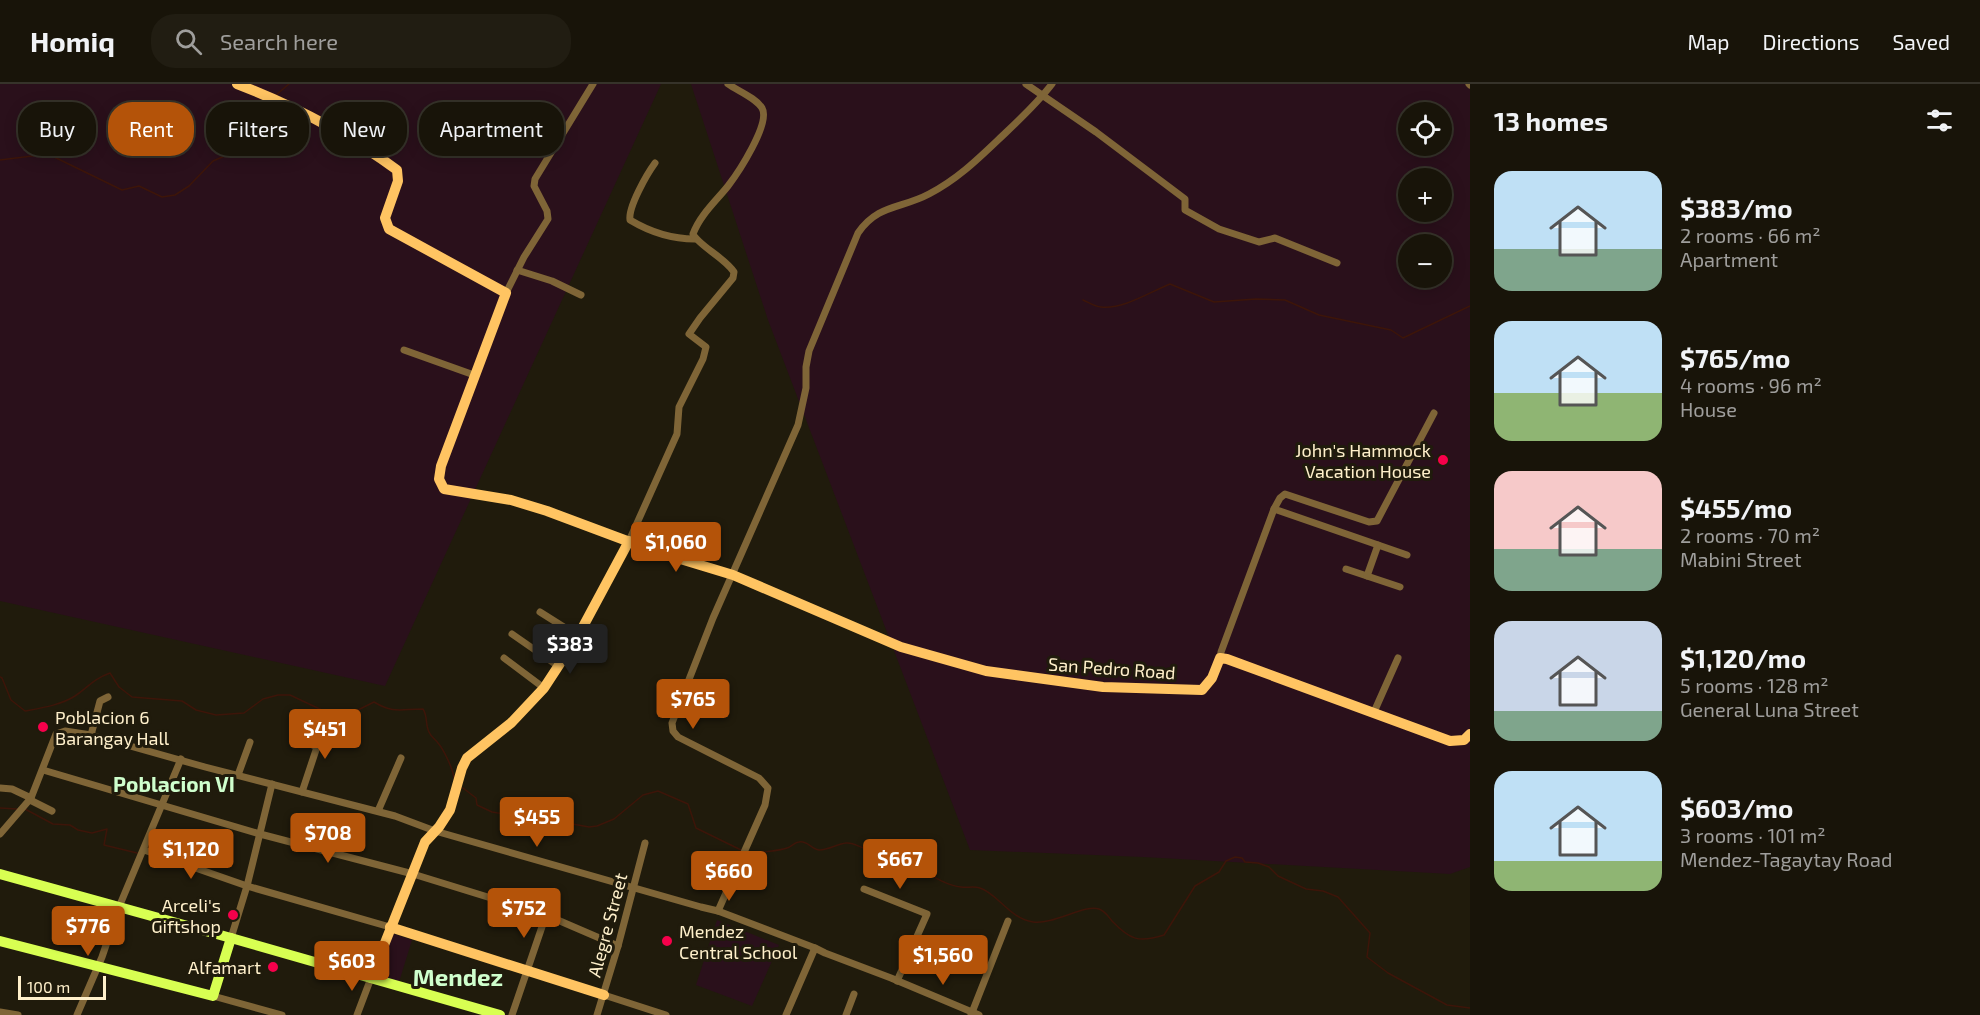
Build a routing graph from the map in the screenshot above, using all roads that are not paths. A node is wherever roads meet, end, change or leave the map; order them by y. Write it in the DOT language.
graph roads {
  1 [pos="237,84"];
  2 [pos="593,84"];
  3 [pos="728,84"];
  4 [pos="1026,84"];
  5 [pos="1052,84"];
  6 [pos="1043,96"];
  7 [pos="655,163"];
  8 [pos="696,239"];
  9 [pos="1337,263"];
  10 [pos="517,270"];
  11 [pos="506,293"];
  12 [pos="581,295"];
  13 [pos="404,350"];
  14 [pos="474,375"];
  15 [pos="1434,413"];
  16 [pos="1274,508"];
  17 [pos="629,541"];
  18 [pos="1378,545"];
  19 [pos="1407,555"];
  20 [pos="1346,569"];
  21 [pos="733,575"];
  22 [pos="1367,576"];
  23 [pos="1400,587"];
  24 [pos="540,612"];
  25 [pos="512,634"];
  26 [pos="578,636"];
  27 [pos="504,658"];
  28 [pos="1220,658"];
  29 [pos="1398,658"];
  30 [pos="558,666"];
  31 [pos="544,688"];
  32 [pos="108,697"];
  33 [pos="1374,712"];
  34 [pos="1470,734"];
  35 [pos="91,735"];
  36 [pos="250,742"];
  37 [pos="308,742"];
  38 [pos="181,759"];
  39 [pos="401,759"];
  40 [pos="43,770"];
  41 [pos="238,775"];
  42 [pos="272,784"];
  43 [pos="0,788"];
  44 [pos="302,792"];
  45 [pos="29,801"];
  46 [pos="163,805"];
  47 [pos="52,811"];
  48 [pos="378,811"];
  49 [pos="435,831"];
  50 [pos="0,834"];
  51 [pos="260,834"];
  52 [pos="645,843"];
  53 [pos="144,850"];
  54 [pos="0,874"];
  55 [pos="413,874"];
  56 [pos="247,886"];
  57 [pos="633,888"];
  58 [pos="864,889"];
  59 [pos="119,907"];
  60 [pos="718,910"];
  61 [pos="546,915"];
  62 [pos="1008,921"];
  63 [pos="390,927"];
  64 [pos="231,938"];
  65 [pos="0,941"];
  66 [pos="618,946"];
  67 [pos="815,948"];
  68 [pos="98,966"];
  69 [pos="526,971"];
  70 [pos="371,978"];
  71 [pos="894,979"];
  72 [pos="854,994"];
  73 [pos="604,995"];
  74 [pos="213,996"];
  75 [pos="0,1012"];
  76 [pos="974,1014"];
  77 [pos="18,1015"];
  78 [pos="77,1015"];
  79 [pos="282,1015"];
  80 [pos="357,1015"];
  81 [pos="500,1015"];
  82 [pos="512,1015"];
  83 [pos="597,1015"];
  84 [pos="666,1015"];
  85 [pos="786,1015"];
  86 [pos="846,1015"];
  1 -- 11 [label="street"];
  2 -- 10 [label="street"];
  3 -- 8 [label="street"];
  4 -- 6 [label="street"];
  5 -- 6 [label="street"];
  6 -- 9 [label="street"];
  6 -- 21 [label="street"];
  7 -- 8 [label="street"];
  8 -- 17 [label="street"];
  10 -- 11 [label="street"];
  10 -- 12 [label="street"];
  11 -- 14 [label="street"];
  13 -- 14 [label="street"];
  14 -- 17 [label="street"];
  15 -- 16 [label="street"];
  16 -- 18 [label="street"];
  16 -- 28 [label="street"];
  17 -- 21 [label="street"];
  17 -- 26 [label="street"];
  18 -- 19 [label="street"];
  18 -- 22 [label="street"];
  20 -- 22 [label="street"];
  21 -- 28 [label="street, San Pedro Road"];
  21 -- 60 [label="street"];
  22 -- 23 [label="street"];
  24 -- 26 [label="street"];
  25 -- 30 [label="street"];
  26 -- 30 [label="street"];
  27 -- 31 [label="street"];
  28 -- 33 [label="street"];
  29 -- 33 [label="street"];
  30 -- 31 [label="street"];
  31 -- 49 [label="street"];
  32 -- 35 [label="street"];
  33 -- 34 [label="street"];
  35 -- 38 [label="street"];
  35 -- 40 [label="street"];
  36 -- 41 [label="street"];
  37 -- 44 [label="street"];
  38 -- 41 [label="street"];
  38 -- 46 [label="street"];
  39 -- 48 [label="street"];
  40 -- 45 [label="street"];
  40 -- 46 [label="street"];
  41 -- 42 [label="street"];
  42 -- 44 [label="street"];
  42 -- 51 [label="street"];
  43 -- 45 [label="street"];
  44 -- 48 [label="street"];
  45 -- 47 [label="street"];
  45 -- 50 [label="street"];
  46 -- 51 [label="street"];
  46 -- 53 [label="street"];
  48 -- 49 [label="street"];
  49 -- 55 [label="street"];
  49 -- 57 [label="street"];
  51 -- 55 [label="street"];
  51 -- 56 [label="street"];
  52 -- 57 [label="street, Alegre Street"];
  53 -- 56 [label="street"];
  53 -- 59 [label="street"];
  54 -- 59 [label="main road"];
  55 -- 61 [label="street"];
  55 -- 63 [label="street"];
  56 -- 63 [label="street"];
  56 -- 64 [label="street"];
  57 -- 60 [label="street"];
  57 -- 66 [label="street, Alegre Street"];
  58 -- 71 [label="street"];
  59 -- 64 [label="main road"];
  59 -- 68 [label="street"];
  60 -- 67 [label="street"];
  61 -- 66 [label="street"];
  61 -- 69 [label="street"];
  62 -- 76 [label="street"];
  63 -- 69 [label="street"];
  63 -- 70 [label="street"];
  64 -- 70 [label="main road"];
  64 -- 74 [label="main road"];
  65 -- 68 [label="main road"];
  66 -- 73 [label="street, Alegre Street"];
  67 -- 71 [label="street"];
  67 -- 85 [label="street"];
  68 -- 74 [label="main road"];
  68 -- 78 [label="street"];
  69 -- 73 [label="street"];
  69 -- 82 [label="street"];
  70 -- 80 [label="street"];
  70 -- 81 [label="main road"];
  71 -- 76 [label="street"];
  72 -- 86 [label="street"];
  73 -- 83 [label="street, Alegre Street"];
  73 -- 84 [label="street"];
  74 -- 79 [label="street"];
  75 -- 77 [label="street"];
}
